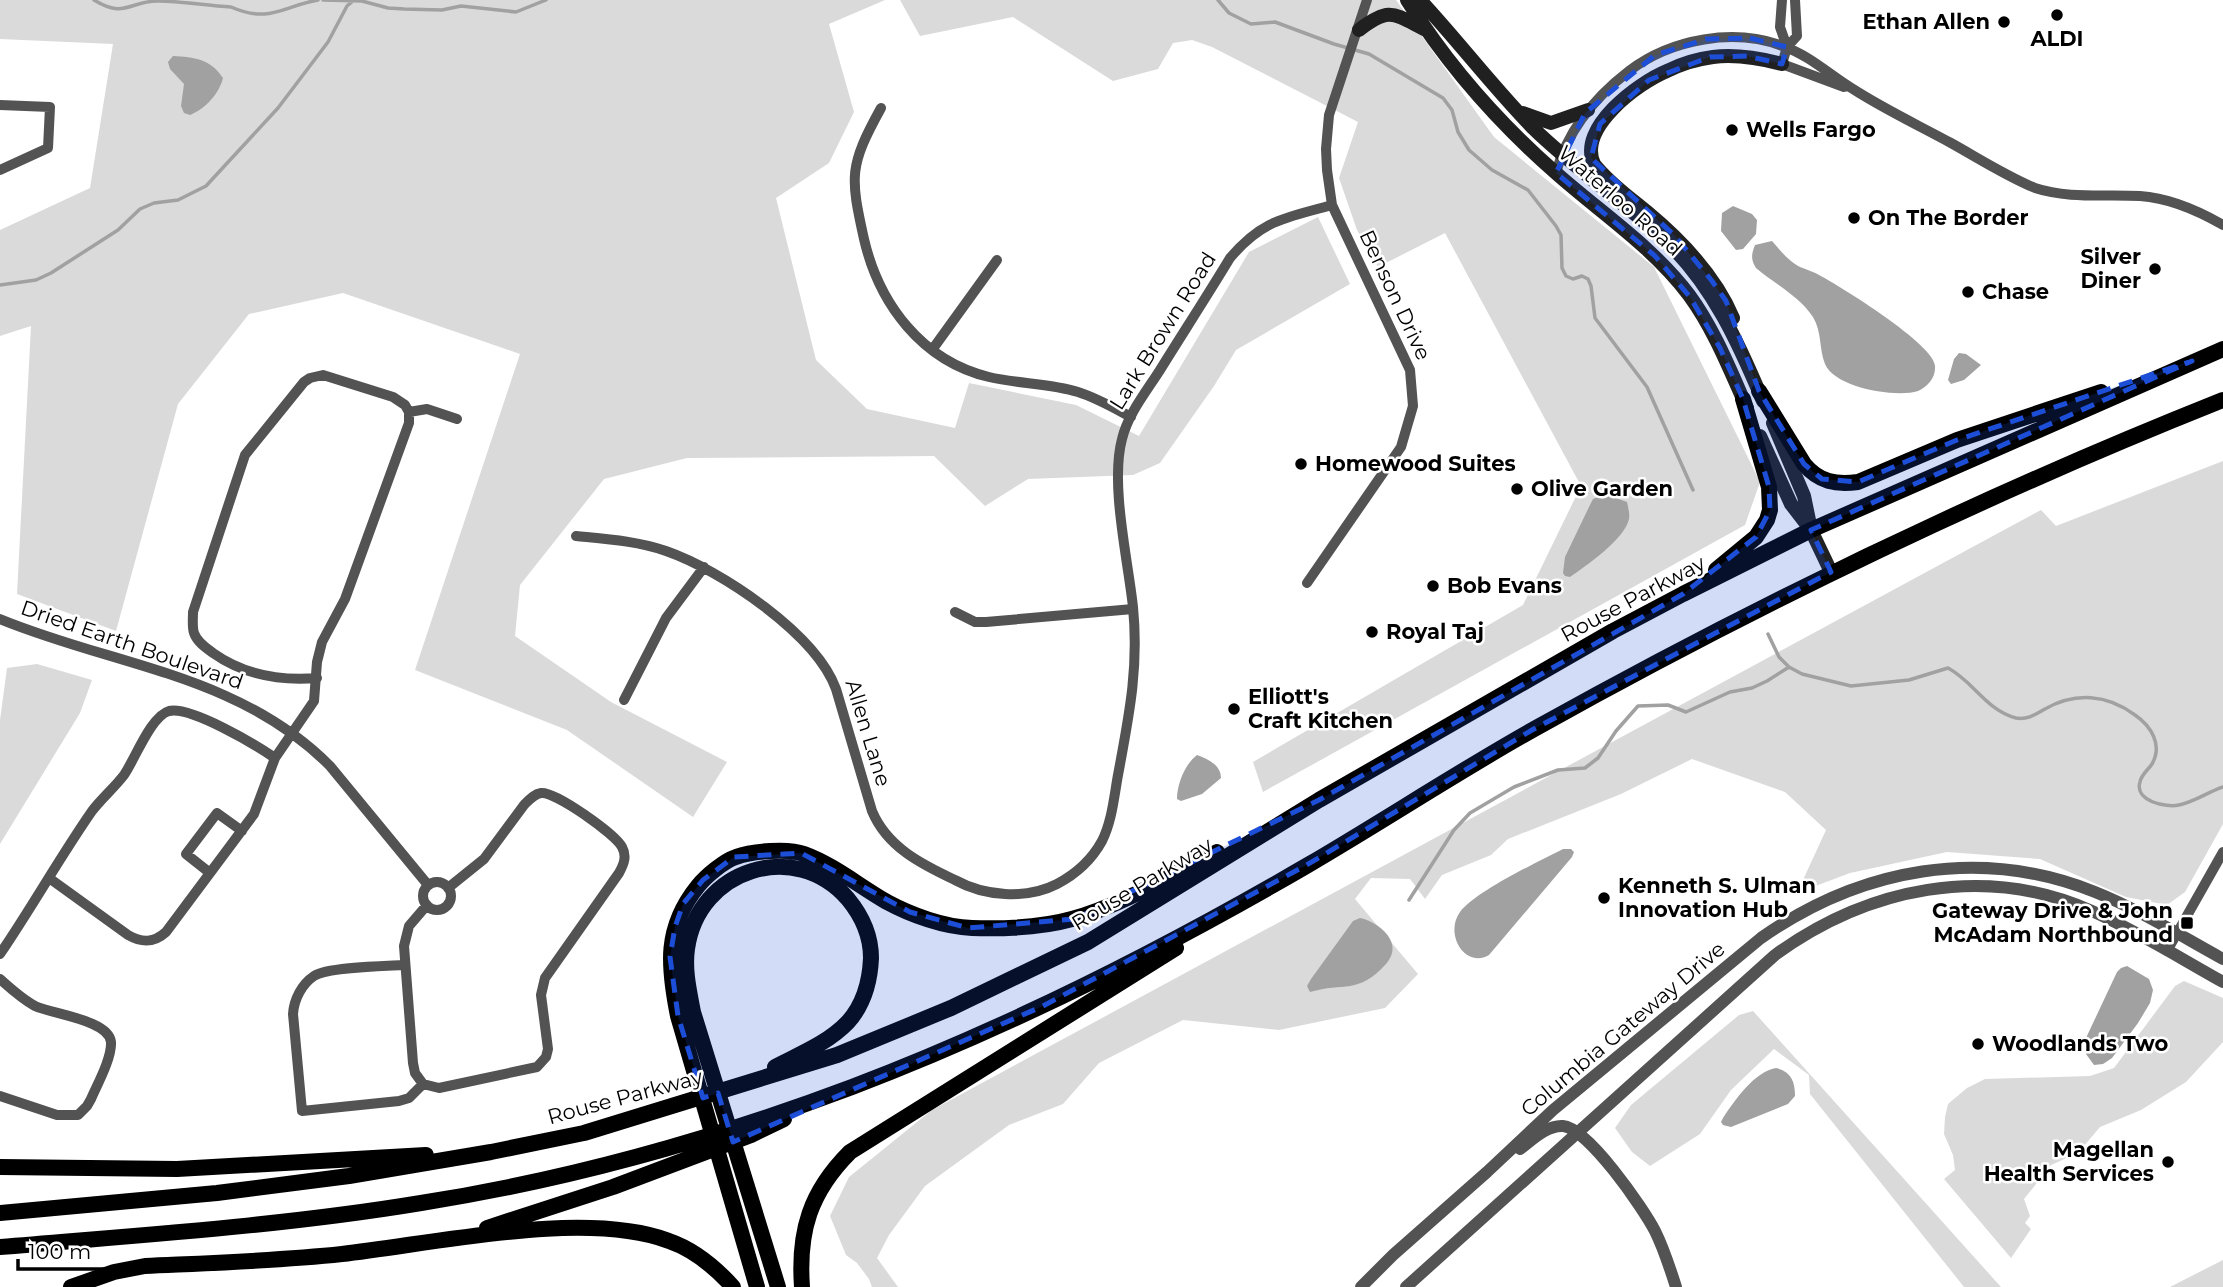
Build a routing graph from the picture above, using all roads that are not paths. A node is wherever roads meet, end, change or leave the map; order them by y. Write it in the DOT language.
graph roads {
  1 [pos="1367,0"];
  2 [pos="1407,0"];
  3 [pos="1420,0"];
  4 [pos="1782,0"];
  5 [pos="1795,0"];
  6 [pos="1426,30"];
  7 [pos="1358,32"];
  8 [pos="1787,47"];
  9 [pos="1782,64"];
  10 [pos="1851,89"];
  11 [pos="0,105"];
  12 [pos="881,108"];
  13 [pos="1588,110"];
  14 [pos="1517,111"];
  15 [pos="1561,154"];
  16 [pos="0,170"];
  17 [pos="1556,173"];
  18 [pos="1332,205"];
  19 [pos="2223,225"];
  20 [pos="997,260"];
  21 [pos="2223,349"];
  22 [pos="932,350"];
  23 [pos="2192,361"];
  24 [pos="1750,372"];
  25 [pos="1759,391"];
  26 [pos="1743,399"];
  27 [pos="2223,400"];
  28 [pos="409,412"];
  29 [pos="1131,417"];
  30 [pos="457,419"];
  31 [pos="1811,530"];
  32 [pos="576,536"];
  33 [pos="704,568"];
  34 [pos="1831,572"];
  35 [pos="1307,583"];
  36 [pos="1683,594"];
  37 [pos="1133,609"];
  38 [pos="955,612"];
  39 [pos="0,619"];
  40 [pos="317,678"];
  41 [pos="624,700"];
  42 [pos="294,733"];
  43 [pos="275,758"];
  44 [pos="1319,800"];
  45 [pos="242,831"];
  46 [pos="1105,832"];
  47 [pos="2223,852"];
  48 [pos="1305,866"];
  49 [pos="211,873"];
  50 [pos="49,878"];
  51 [pos="428,885"];
  52 [pos="448,888"];
  53 [pos="427,905"];
  54 [pos="2178,934"];
  55 [pos="2167,951"];
  56 [pos="0,954"];
  57 [pos="2223,959"];
  58 [pos="403,965"];
  59 [pos="0,979"];
  60 [pos="2223,982"];
  61 [pos="423,1084"];
  62 [pos="735,1088"];
  63 [pos="0,1097"];
  64 [pos="1579,1133"];
  65 [pos="689,1149"];
  66 [pos="491,1152"];
  67 [pos="0,1167"];
  68 [pos="1487,1172"];
  69 [pos="0,1213"];
  70 [pos="416,1245"];
  71 [pos="0,1247"];
  72 [pos="71,1287"];
  73 [pos="733,1287"];
  74 [pos="757,1287"];
  75 [pos="778,1287"];
  76 [pos="802,1287"];
  77 [pos="1361,1287"];
  78 [pos="1406,1287"];
  79 [pos="1676,1287"];
  1 -- 7 [label="street"];
  2 -- 6 [label="main road, Waterloo Road"];
  3 -- 14 [label="main road, Waterloo Road"];
  4 -- 8 [label="street"];
  5 -- 8 [label="street"];
  6 -- 7 [label="main road"];
  6 -- 17 [label="main road, Waterloo Road"];
  7 -- 18 [label="street"];
  8 -- 9 [label="street"];
  8 -- 10 [label="street"];
  8 -- 13 [label="street"];
  9 -- 10 [label="street"];
  9 -- 24 [label="main road"];
  10 -- 19 [label="street"];
  11 -- 16 [label="street"];
  12 -- 22 [label="street"];
  13 -- 14 [label="main road"];
  13 -- 15 [label="street"];
  14 -- 15 [label="main road, Waterloo Road"];
  15 -- 17 [label="street"];
  15 -- 24 [label="main road, Waterloo Road"];
  17 -- 26 [label="main road, Waterloo Road"];
  18 -- 29 [label="street, Lark Brown Road"];
  18 -- 35 [label="street, Benson Drive"];
  20 -- 22 [label="street"];
  21 -- 23 [label="main road, Rouse Parkway"];
  22 -- 29 [label="street"];
  23 -- 25 [label="main road"];
  23 -- 31 [label="main road, Rouse Parkway"];
  24 -- 25 [label="main road, Waterloo Road"];
  25 -- 31 [label="main road, Waterloo Road"];
  26 -- 31 [label="main road, Waterloo Road"];
  26 -- 36 [label="main road"];
  27 -- 34 [label="main road"];
  28 -- 30 [label="street"];
  28 -- 40 [label="street"];
  28 -- 40 [label="street"];
  29 -- 37 [label="street, Lark Brown Road"];
  31 -- 34 [label="main road, Waterloo Road"];
  31 -- 36 [label="main road, Rouse Parkway"];
  32 -- 33 [label="street, Allen Lane"];
  33 -- 41 [label="street"];
  33 -- 46 [label="street, Allen Lane"];
  34 -- 48 [label="main road"];
  36 -- 44 [label="main road, Rouse Parkway"];
  37 -- 38 [label="street"];
  37 -- 46 [label="street, Lark Brown Road"];
  39 -- 42 [label="street, Dried Earth Boulevard"];
  40 -- 42 [label="street"];
  42 -- 43 [label="street"];
  42 -- 51 [label="street, Dried Earth Boulevard"];
  43 -- 45 [label="street"];
  43 -- 50 [label="street"];
  44 -- 62 [label="main road, Rouse Parkway"];
  44 -- 74 [label="main road"];
  45 -- 49 [label="street"];
  45 -- 49 [label="street"];
  47 -- 54 [label="street"];
  48 -- 65 [label="main road"];
  48 -- 76 [label="main road"];
  49 -- 50 [label="street"];
  50 -- 56 [label="street"];
  51 -- 52 [label="street"];
  51 -- 53 [label="street"];
  52 -- 53 [label="street"];
  52 -- 61 [label="street"];
  53 -- 58 [label="street"];
  54 -- 55 [label="street"];
  54 -- 57 [label="street, Columbia Gateway Drive"];
  54 -- 68 [label="street, Columbia Gateway Drive"];
  55 -- 60 [label="street, Columbia Gateway Drive"];
  55 -- 64 [label="street, Columbia Gateway Drive"];
  58 -- 61 [label="street"];
  58 -- 61 [label="street"];
  59 -- 63 [label="street"];
  62 -- 66 [label="main road, Rouse Parkway"];
  62 -- 75 [label="main road"];
  64 -- 68 [label="street"];
  64 -- 78 [label="street, Columbia Gateway Drive"];
  64 -- 79 [label="street"];
  65 -- 70 [label="main road"];
  65 -- 71 [label="main road"];
  66 -- 67 [label="main road"];
  66 -- 69 [label="main road, Rouse Parkway"];
  68 -- 77 [label="street, Columbia Gateway Drive"];
  70 -- 72 [label="main road"];
  70 -- 73 [label="main road"];
}
